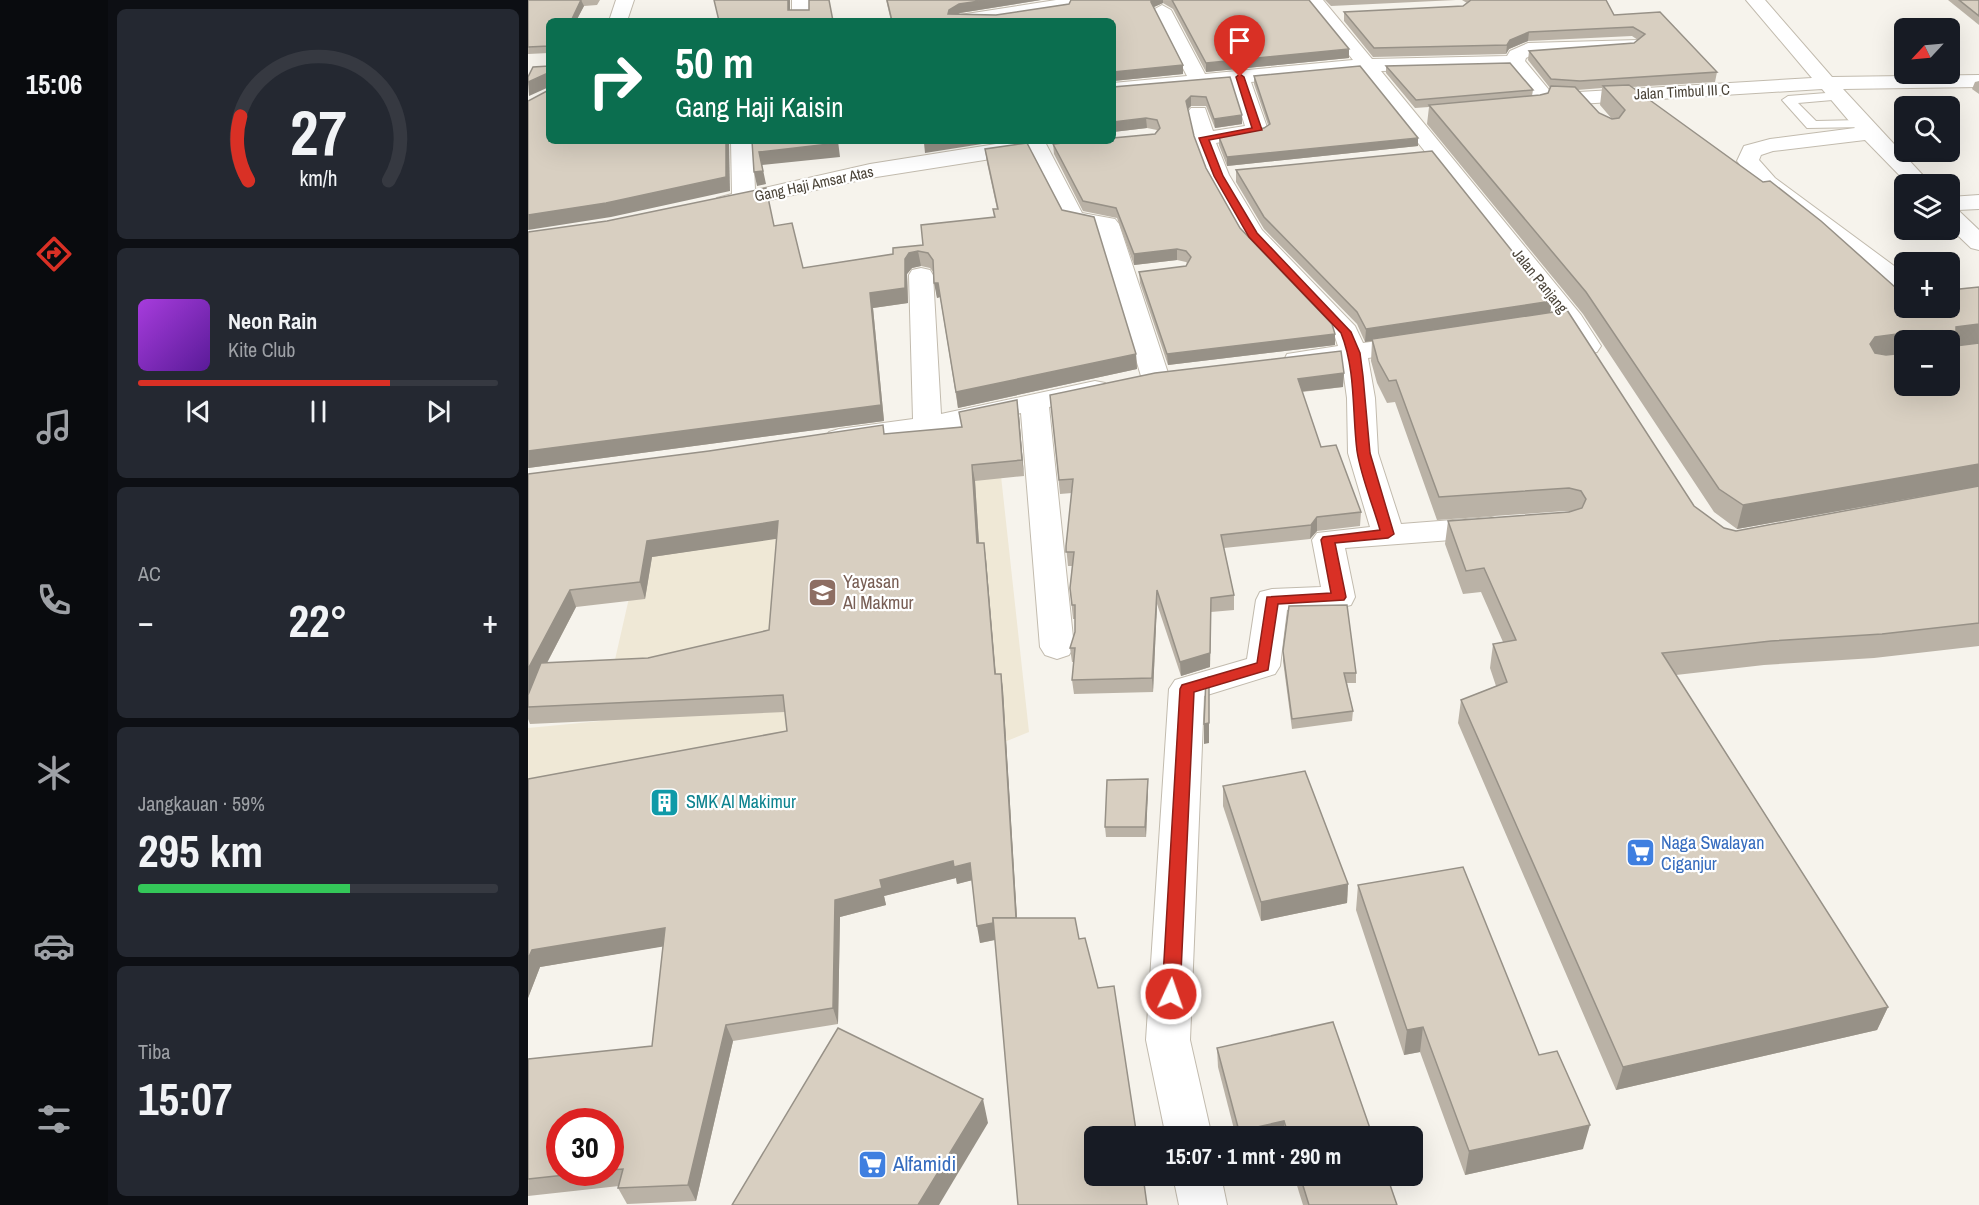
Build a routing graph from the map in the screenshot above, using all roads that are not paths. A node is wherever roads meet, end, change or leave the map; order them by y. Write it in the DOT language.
graph roads {
  1 [pos="626,0"];
  2 [pos="801,0"];
  3 [pos="1065,0"];
  4 [pos="1314,0"];
  5 [pos="1755,0"];
  6 [pos="1162,10"];
  7 [pos="1350,13"];
  8 [pos="1328,14"];
  9 [pos="619,18"];
  10 [pos="801,18"];
  11 [pos="981,18"];
  12 [pos="1632,44"];
  13 [pos="1515,62"];
  14 [pos="1366,65"];
  15 [pos="1240,77"];
  16 [pos="1199,81"];
  17 [pos="1979,81"];
  18 [pos="1116,89"];
  19 [pos="1833,90"];
  20 [pos="1579,98"];
  21 [pos="1198,112"];
  22 [pos="1594,115"];
  23 [pos="1866,129"];
  24 [pos="1204,138"];
  25 [pos="742,144"];
  26 [pos="1029,144"];
  27 [pos="1064,145"];
  28 [pos="1910,174"];
  29 [pos="744,199"];
  30 [pos="1979,202"];
  31 [pos="1960,203"];
  32 [pos="699,208"];
  33 [pos="1960,225"];
  34 [pos="1979,243"];
  35 [pos="921,275"];
  36 [pos="1894,278"];
  37 [pos="1572,320"];
  38 [pos="1537,325"];
  39 [pos="1446,339"];
  40 [pos="1354,353"];
  41 [pos="1272,363"];
  42 [pos="1604,370"];
  43 [pos="1034,401"];
  44 [pos="927,425"];
  45 [pos="812,442"];
  46 [pos="1518,526"];
  47 [pos="1388,534"];
  48 [pos="1057,647"];
  49 [pos="1187,1126"];
  50 [pos="1199,1186"];
  51 [pos="1203,1205"];
  1 -- 9 [label="street"];
  2 -- 10 [label="street"];
  3 -- 11 [label="street"];
  4 -- 8 [label="street, Jalan Panjang"];
  5 -- 19 [label="street"];
  6 -- 16 [label="street"];
  7 -- 8 [label="street"];
  8 -- 14 [label="street, Jalan Panjang"];
  12 -- 13 [label="street"];
  13 -- 14 [label="street"];
  13 -- 20 [label="street, Jalan Timbul III C"];
  14 -- 15 [label="street"];
  14 -- 37 [label="street, Jalan Panjang"];
  15 -- 16 [label="street"];
  15 -- 24 [label="street"];
  16 -- 18 [label="street"];
  17 -- 19 [label="street, Jalan Timbul III C"];
  19 -- 20 [label="street, Jalan Timbul III C"];
  19 -- 23 [label="street"];
  19 -- 23 [label="lane"];
  20 -- 22 [label="street"];
  21 -- 24 [label="street"];
  23 -- 28 [label="street"];
  23 -- 36 [label="street"];
  24 -- 40 [label="street"];
  25 -- 29 [label="street"];
  26 -- 27 [label="street, Gang Haji Amsar Atas"];
  26 -- 29 [label="street, Gang Haji Amsar Atas"];
  26 -- 43 [label="street"];
  29 -- 32 [label="street, Gang Haji Amsar Atas"];
  30 -- 31 [label="street"];
  33 -- 34 [label="street"];
  35 -- 44 [label="street"];
  37 -- 38 [label="street"];
  37 -- 42 [label="street, Jalan Panjang"];
  39 -- 40 [label="street"];
  40 -- 41 [label="street"];
  40 -- 47 [label="street"];
  43 -- 44 [label="street"];
  43 -- 48 [label="street"];
  44 -- 45 [label="street"];
  46 -- 47 [label="street"];
  47 -- 49 [label="street"];
  50 -- 51 [label="street"];
}
